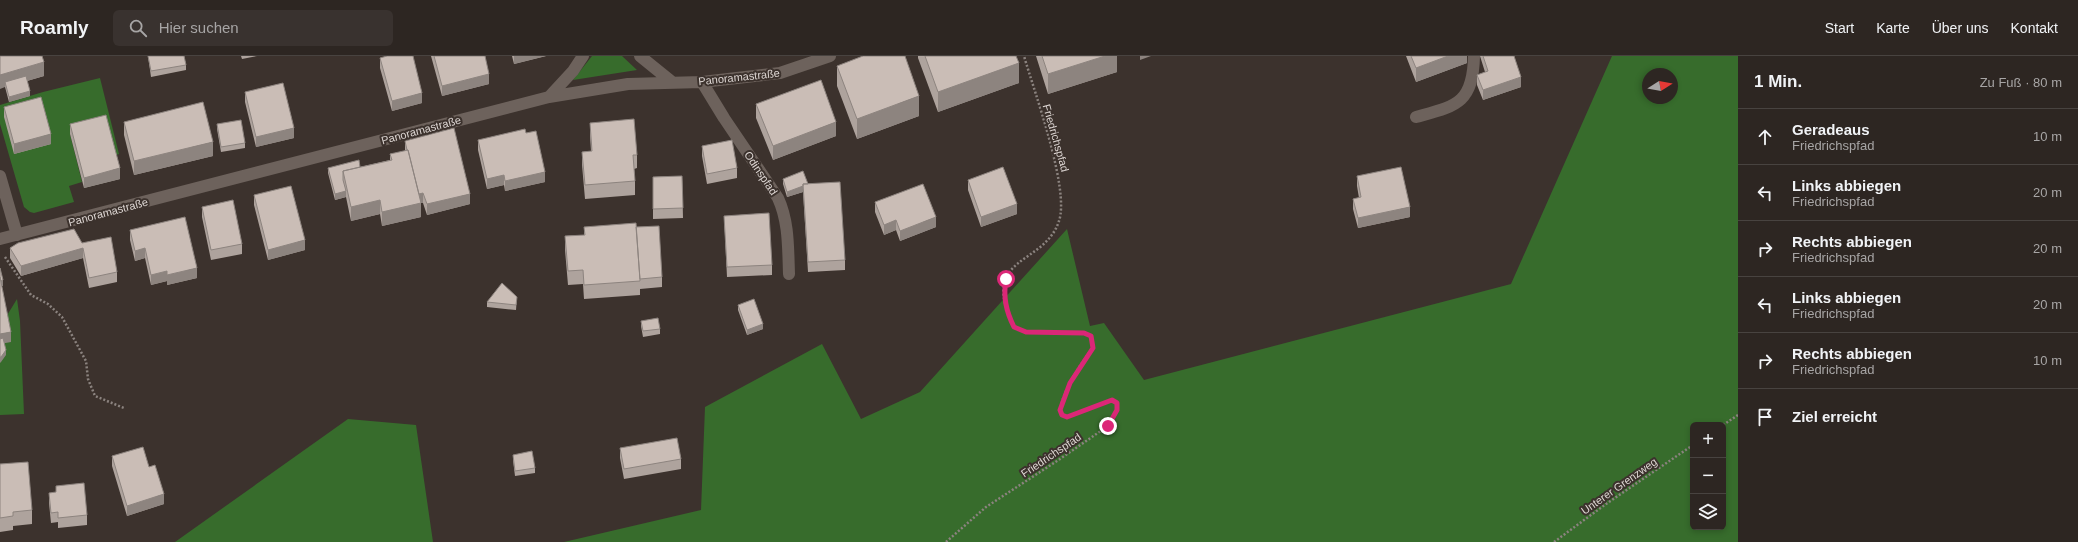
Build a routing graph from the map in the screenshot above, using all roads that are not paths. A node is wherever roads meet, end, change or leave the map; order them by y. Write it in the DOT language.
graph roads {
  1 [pos="583,56"];
  2 [pos="640,56"];
  3 [pos="830,56"];
  4 [pos="1474,56"];
  5 [pos="672,82"];
  6 [pos="702,82"];
  7 [pos="549,97"];
  8 [pos="1416,117"];
  9 [pos="0,176"];
  10 [pos="17,235"];
  11 [pos="0,239"];
  12 [pos="789,274"];
  1 -- 7 [label="street"];
  2 -- 5 [label="street"];
  3 -- 6 [label="street, Panoramastraße"];
  4 -- 8 [label="street"];
  5 -- 6 [label="street, Panoramastraße"];
  5 -- 7 [label="street, Panoramastraße"];
  6 -- 12 [label="street, Odinspfad"];
  7 -- 10 [label="street, Panoramastraße"];
  9 -- 10 [label="street"];
  10 -- 11 [label="street, Panoramastraße"];
}
